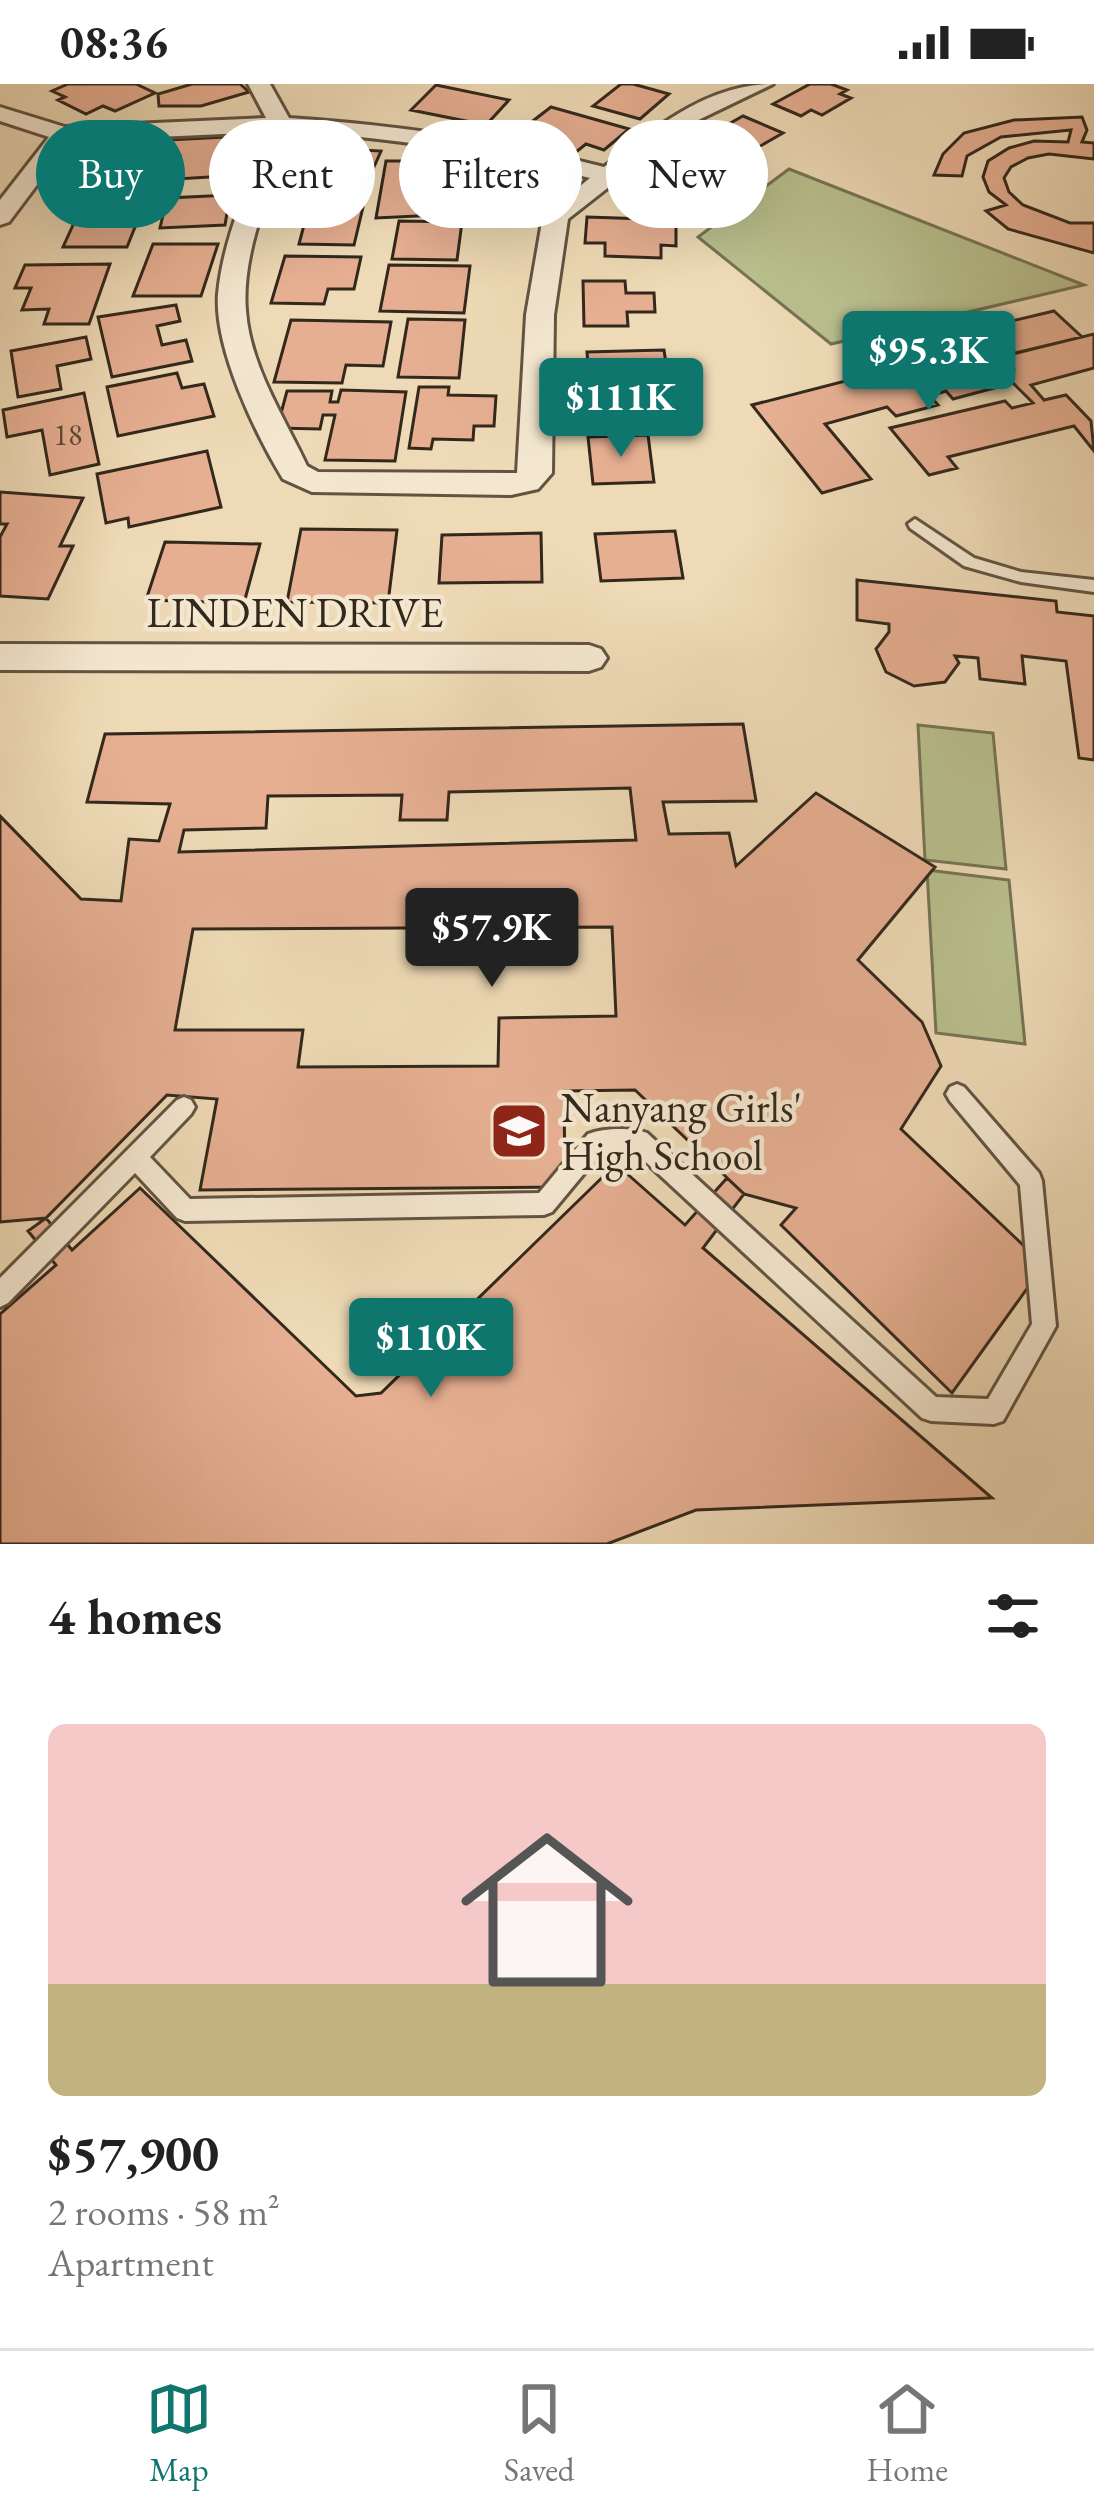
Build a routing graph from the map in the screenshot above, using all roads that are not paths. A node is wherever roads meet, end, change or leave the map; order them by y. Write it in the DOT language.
graph roads {
  1 [pos="259,84"];
  2 [pos="762,84"];
  3 [pos="0,114"];
  4 [pos="279,120"];
  5 [pos="36,125"];
  6 [pos="375,130"];
  7 [pos="36,168"];
  8 [pos="605,175"];
  9 [pos="2,210"];
  10 [pos="249,228"];
  11 [pos="915,524"];
  12 [pos="1094,586"];
  13 [pos="0,657"];
  14 [pos="590,658"];
  15 [pos="957,1094"];
  16 [pos="184,1108"];
  17 [pos="134,1157"];
  18 [pos="0,1294"];
  1 -- 4 [label="street"];
  2 -- 8 [label="street"];
  3 -- 5 [label="street"];
  6 -- 8 [label="street"];
  7 -- 9 [label="street"];
  8 -- 10 [label="street"];
  11 -- 12 [label="lane"];
  13 -- 14 [label="street, LINDEN DRIVE"];
  15 -- 17 [label="lane"];
  16 -- 17 [label="lane"];
  17 -- 18 [label="lane"];
}
